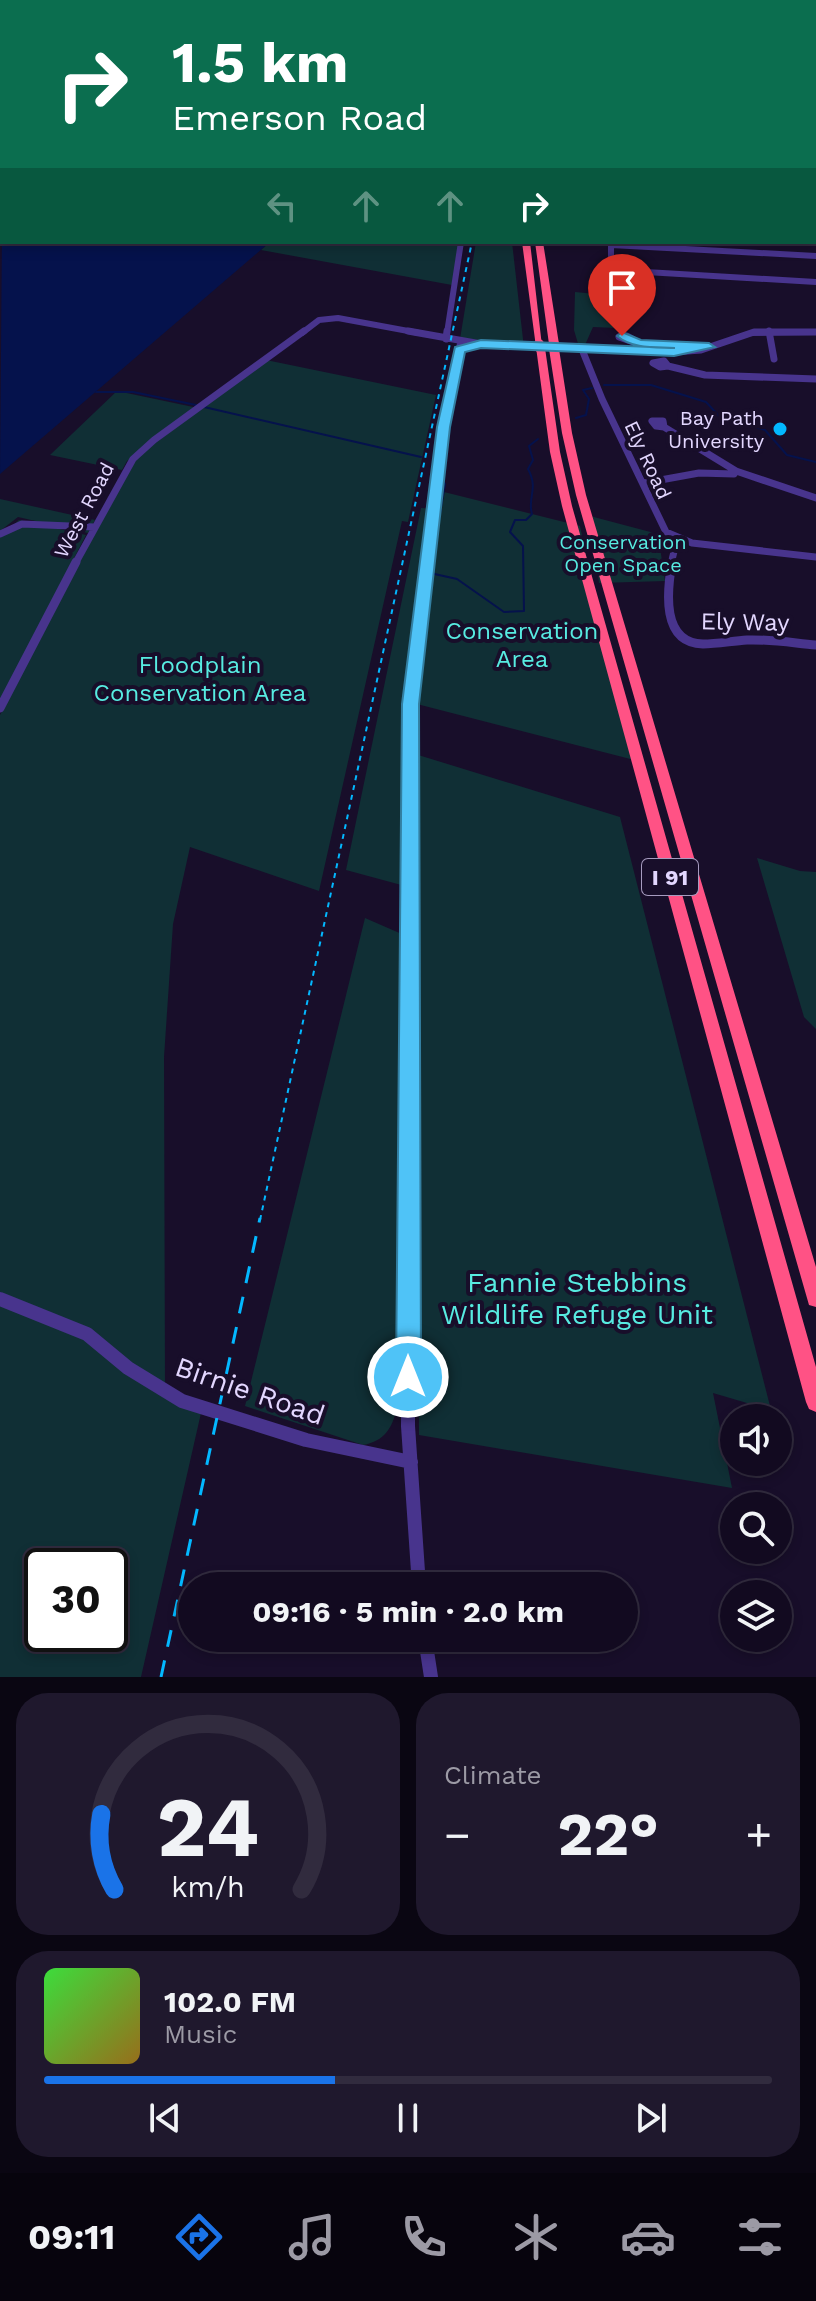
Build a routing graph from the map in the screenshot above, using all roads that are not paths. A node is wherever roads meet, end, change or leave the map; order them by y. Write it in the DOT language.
graph roads {
  1 [pos="461,244"];
  2 [pos="526,244"];
  3 [pos="539,244"];
  4 [pos="611,244"];
  5 [pos="646,244"];
  6 [pos="680,245"];
  7 [pos="816,256"];
  8 [pos="612,270"];
  9 [pos="617,280"];
  10 [pos="816,282"];
  11 [pos="769,330"];
  12 [pos="816,332"];
  13 [pos="446,339"];
  14 [pos="639,343"];
  15 [pos="460,346"];
  16 [pos="547,346"];
  17 [pos="581,347"];
  18 [pos="709,347"];
  19 [pos="774,359"];
  20 [pos="668,366"];
  21 [pos="816,379"];
  22 [pos="664,427"];
  23 [pos="714,461"];
  24 [pos="705,473"];
  25 [pos="742,475"];
  26 [pos="644,483"];
  27 [pos="816,498"];
  28 [pos="94,527"];
  29 [pos="0,534"];
  30 [pos="677,539"];
  31 [pos="816,557"];
  32 [pos="816,645"];
  33 [pos="0,708"];
  34 [pos="816,1298"];
  35 [pos="0,1299"];
  36 [pos="816,1402"];
  37 [pos="411,1462"];
  38 [pos="418,1572"];
  39 [pos="427,1652"];
  40 [pos="431,1677"];
  1 -- 13 [label="street"];
  2 -- 16 [label="highway, I 91"];
  3 -- 16 [label="highway, I 91"];
  4 -- 8 [label="street"];
  5 -- 6 [label="street"];
  6 -- 7 [label="street"];
  8 -- 9 [label="street"];
  8 -- 10 [label="street"];
  11 -- 12 [label="street"];
  11 -- 18 [label="street"];
  11 -- 19 [label="street"];
  13 -- 15 [label="street"];
  13 -- 28 [label="street, West Road"];
  14 -- 18 [label="street"];
  15 -- 17 [label="street"];
  15 -- 37 [label="street"];
  16 -- 34 [label="highway, I 91"];
  16 -- 36 [label="highway, I 91"];
  17 -- 18 [label="street"];
  17 -- 26 [label="street, Ely Road"];
  20 -- 21 [label="street"];
  22 -- 23 [label="street"];
  23 -- 24 [label="street"];
  23 -- 25 [label="street"];
  24 -- 25 [label="street"];
  24 -- 26 [label="street"];
  25 -- 27 [label="street"];
  26 -- 30 [label="street, Ely Road"];
  28 -- 29 [label="street"];
  28 -- 33 [label="street, West Road"];
  30 -- 31 [label="street"];
  30 -- 32 [label="street, Ely Way"];
  35 -- 37 [label="street, Birnie Road"];
  37 -- 38 [label="street"];
  39 -- 40 [label="street"];
}
